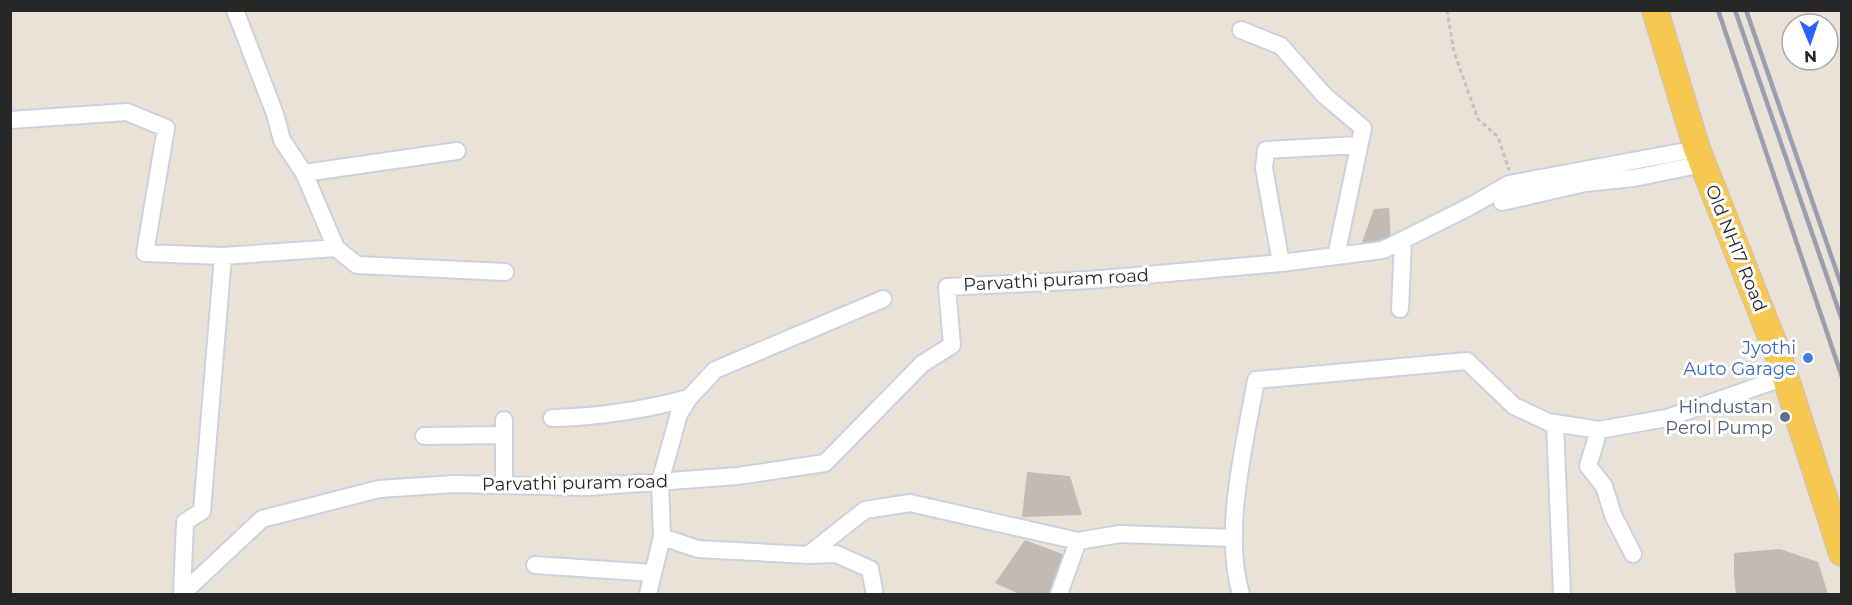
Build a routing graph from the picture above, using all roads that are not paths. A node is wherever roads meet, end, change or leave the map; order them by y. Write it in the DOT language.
graph roads {
  1 [pos="235,10"];
  2 [pos="1655,10"];
  3 [pos="1241,30"];
  4 [pos="10,120"];
  5 [pos="1359,144"];
  6 [pos="457,151"];
  7 [pos="1700,156"];
  8 [pos="304,173"];
  9 [pos="1502,202"];
  10 [pos="1403,240"];
  11 [pos="336,248"];
  12 [pos="223,255"];
  13 [pos="1336,256"];
  14 [pos="1281,263"];
  15 [pos="505,272"];
  16 [pos="883,299"];
  17 [pos="1400,309"];
  18 [pos="1785,377"];
  19 [pos="689,398"];
  20 [pos="552,418"];
  21 [pos="1555,423"];
  22 [pos="1599,430"];
  23 [pos="424,436"];
  24 [pos="660,482"];
  25 [pos="504,485"];
  26 [pos="662,537"];
  27 [pos="1233,538"];
  28 [pos="1078,541"];
  29 [pos="1842,553"];
  30 [pos="1633,554"];
  31 [pos="808,555"];
  32 [pos="535,565"];
  33 [pos="653,573"];
  34 [pos="874,590"];
  35 [pos="182,594"];
  36 [pos="648,594"];
  37 [pos="1059,594"];
  38 [pos="1241,594"];
  39 [pos="1562,594"];
  1 -- 8 [label="street"];
  2 -- 7 [label="main road, Old NH17 Road"];
  3 -- 5 [label="street"];
  4 -- 12 [label="street"];
  5 -- 13 [label="street"];
  5 -- 14 [label="street"];
  6 -- 8 [label="street"];
  7 -- 9 [label="street"];
  7 -- 10 [label="street, Parvathi puram road"];
  7 -- 18 [label="main road, Old NH17 Road"];
  8 -- 11 [label="street"];
  10 -- 13 [label="street, Parvathi puram road"];
  10 -- 17 [label="street"];
  11 -- 12 [label="street"];
  11 -- 15 [label="street"];
  12 -- 35 [label="street"];
  13 -- 14 [label="street, Parvathi puram road"];
  14 -- 24 [label="street, Parvathi puram road"];
  16 -- 19 [label="street"];
  18 -- 22 [label="street"];
  18 -- 29 [label="main road, Old NH17 Road"];
  19 -- 20 [label="street"];
  19 -- 24 [label="street"];
  21 -- 22 [label="street"];
  21 -- 27 [label="street"];
  21 -- 39 [label="street"];
  22 -- 30 [label="street"];
  23 -- 25 [label="street"];
  24 -- 25 [label="street, Parvathi puram road"];
  24 -- 26 [label="street"];
  25 -- 35 [label="street, Parvathi puram road"];
  26 -- 31 [label="street"];
  26 -- 33 [label="street"];
  27 -- 28 [label="street"];
  27 -- 38 [label="street"];
  28 -- 31 [label="street"];
  28 -- 37 [label="street"];
  31 -- 34 [label="street"];
  32 -- 33 [label="street"];
  33 -- 36 [label="street"];
}
